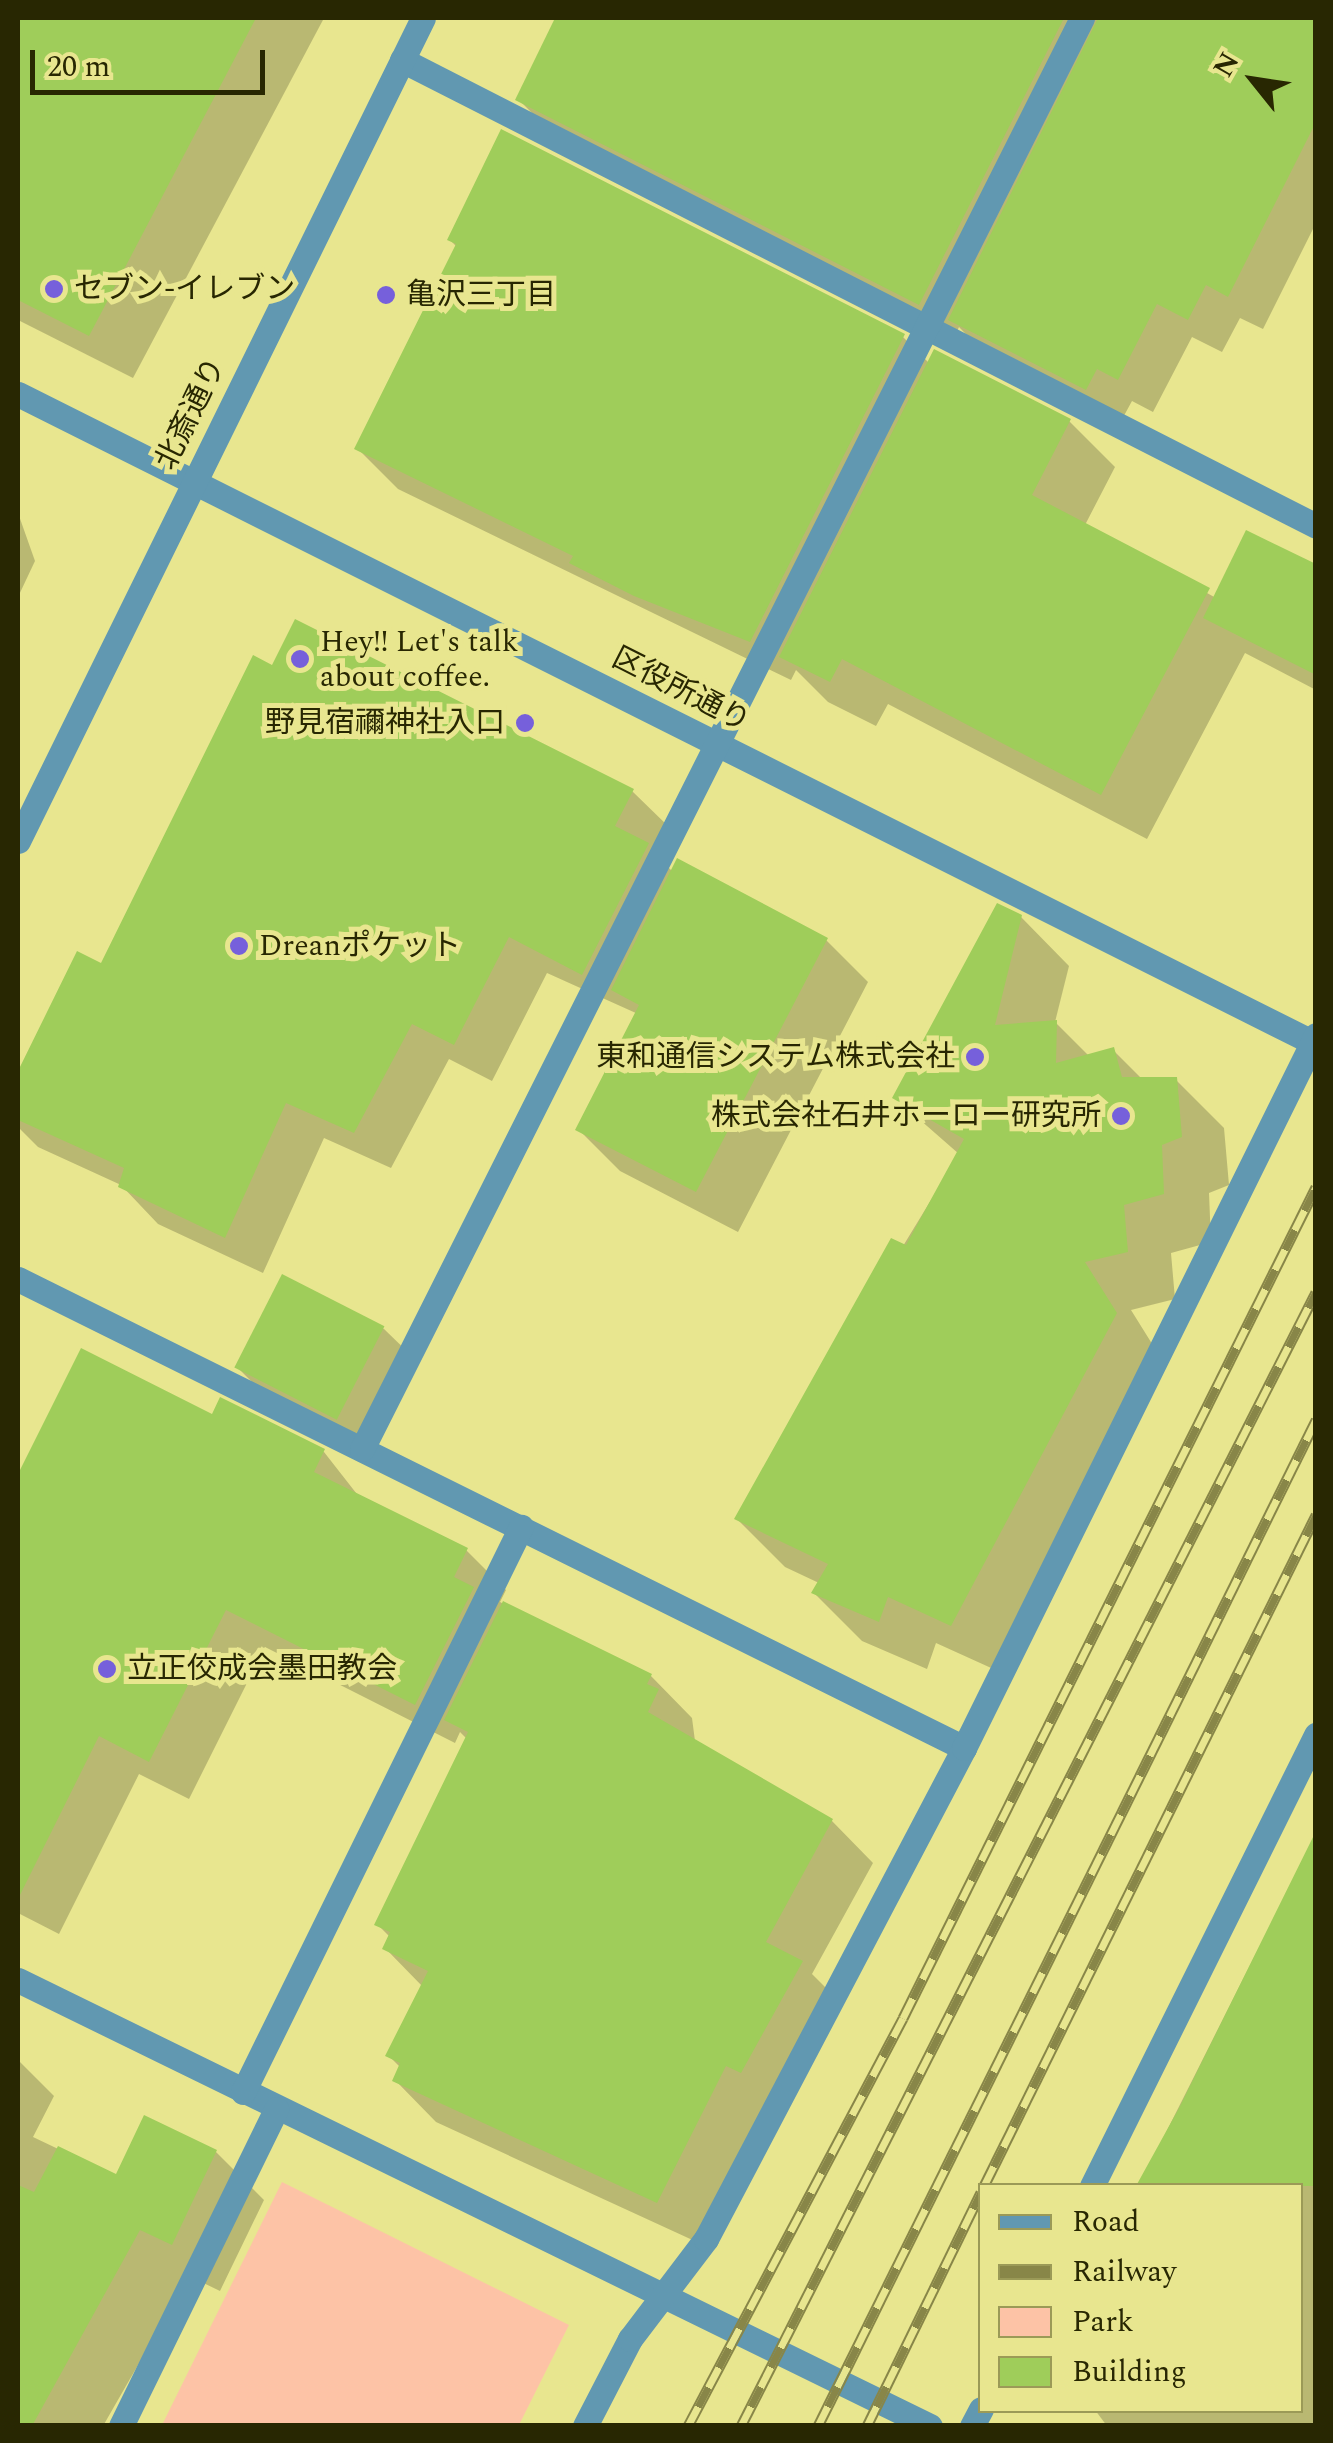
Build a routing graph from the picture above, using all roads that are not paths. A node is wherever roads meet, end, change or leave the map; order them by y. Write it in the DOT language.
graph roads {
  1 [pos="423,18"];
  2 [pos="1082,18"];
  3 [pos="402,60"];
  4 [pos="927,326"];
  5 [pos="18,394"];
  6 [pos="194,480"];
  7 [pos="1316,526"];
  8 [pos="716,745"];
  9 [pos="18,840"];
  10 [pos="1314,1040"];
  11 [pos="18,1278"];
  12 [pos="362,1448"];
  13 [pos="521,1527"];
  14 [pos="1316,1735"];
  15 [pos="964,1748"];
  16 [pos="18,1980"];
  17 [pos="243,2092"];
  18 [pos="276,2109"];
  19 [pos="1093,2183"];
  20 [pos="661,2298"];
  21 [pos="120,2426"];
  22 [pos="585,2426"];
  23 [pos="930,2426"];
  1 -- 3 [label="street, 北斎通り"];
  2 -- 4 [label="street"];
  3 -- 4 [label="street"];
  3 -- 6 [label="street, 北斎通り"];
  4 -- 7 [label="street"];
  4 -- 8 [label="street"];
  5 -- 6 [label="street, 区役所通り"];
  6 -- 8 [label="street, 区役所通り"];
  6 -- 9 [label="street, 北斎通り"];
  8 -- 10 [label="street, 区役所通り"];
  8 -- 12 [label="street"];
  10 -- 15 [label="street"];
  11 -- 12 [label="street"];
  12 -- 13 [label="street"];
  13 -- 15 [label="street"];
  13 -- 17 [label="street"];
  14 -- 19 [label="street"];
  15 -- 20 [label="street"];
  16 -- 17 [label="street"];
  17 -- 18 [label="street"];
  18 -- 20 [label="street"];
  18 -- 21 [label="street"];
  20 -- 22 [label="street"];
  20 -- 23 [label="street"];
}
